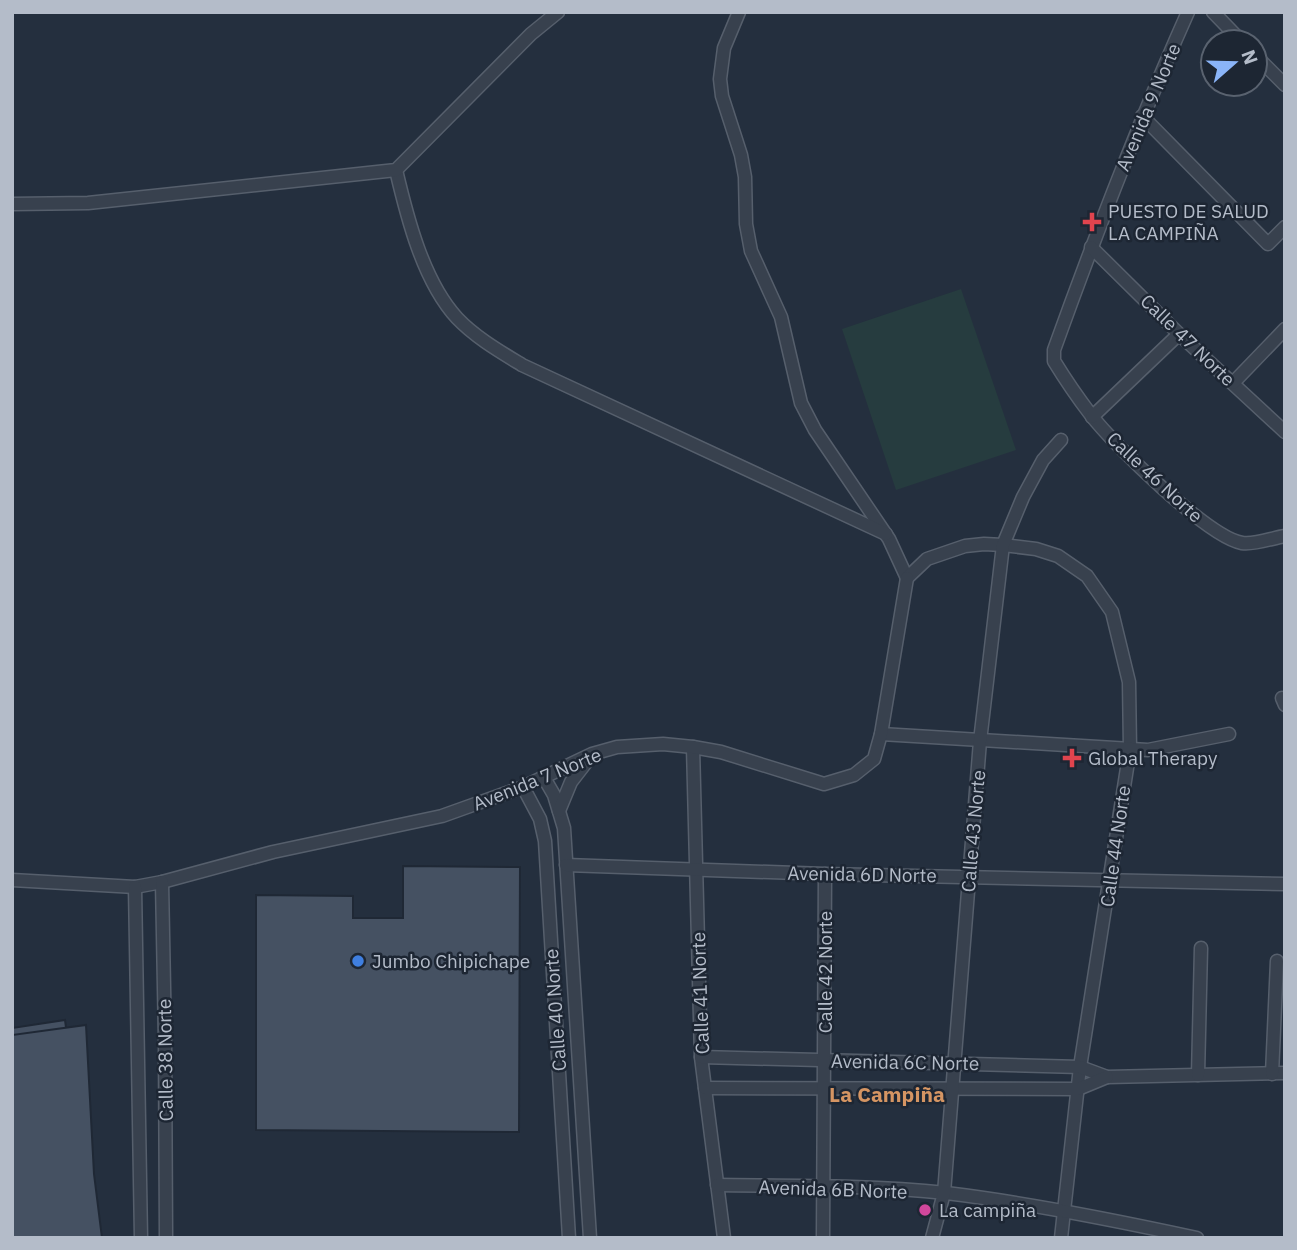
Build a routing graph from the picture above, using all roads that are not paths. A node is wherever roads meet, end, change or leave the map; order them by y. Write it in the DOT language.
graph roads {
  1 [pos="558,12"];
  2 [pos="739,12"];
  3 [pos="1188,12"];
  4 [pos="1213,12"];
  5 [pos="1228,28"];
  6 [pos="1269,69"];
  7 [pos="1285,85"];
  8 [pos="1142,116"];
  9 [pos="396,170"];
  10 [pos="12,204"];
  11 [pos="1285,227"];
  12 [pos="1091,247"];
  13 [pos="1285,329"];
  14 [pos="1179,334"];
  15 [pos="1054,361"];
  16 [pos="1233,383"];
  17 [pos="1092,417"];
  18 [pos="1285,432"];
  19 [pos="1061,440"];
  20 [pos="886,534"];
  21 [pos="1285,536"];
  22 [pos="1003,545"];
  23 [pos="907,578"];
  24 [pos="881,734"];
  25 [pos="1229,734"];
  26 [pos="980,741"];
  27 [pos="693,747"];
  28 [pos="1129,749"];
  29 [pos="592,754"];
  30 [pos="544,776"];
  31 [pos="523,787"];
  32 [pos="559,811"];
  33 [pos="566,865"];
  34 [pos="695,870"];
  35 [pos="825,874"];
  36 [pos="969,876"];
  37 [pos="12,880"];
  38 [pos="1111,880"];
  39 [pos="162,882"];
  40 [pos="1285,884"];
  41 [pos="135,887"];
  42 [pos="1201,948"];
  43 [pos="1277,961"];
  44 [pos="701,1057"];
  45 [pos="825,1061"];
  46 [pos="954,1063"];
  47 [pos="1080,1068"];
  48 [pos="1279,1073"];
  49 [pos="1198,1076"];
  50 [pos="1107,1077"];
  51 [pos="705,1088"];
  52 [pos="824,1088"];
  53 [pos="953,1088"];
  54 [pos="1078,1089"];
  55 [pos="717,1185"];
  56 [pos="824,1186"];
  57 [pos="944,1193"];
  58 [pos="1064,1211"];
  59 [pos="142,1237"];
  60 [pos="166,1238"];
  61 [pos="569,1238"];
  62 [pos="590,1238"];
  63 [pos="724,1238"];
  64 [pos="823,1238"];
  65 [pos="932,1238"];
  66 [pos="1061,1238"];
  67 [pos="1197,1238"];
  1 -- 9 [label="street"];
  2 -- 20 [label="street"];
  3 -- 8 [label="street, Avenida 9 Norte"];
  4 -- 5 [label="street"];
  6 -- 7 [label="street"];
  8 -- 11 [label="street"];
  8 -- 12 [label="street, Avenida 9 Norte"];
  9 -- 10 [label="street"];
  9 -- 20 [label="street"];
  12 -- 14 [label="street, Calle 47 Norte"];
  12 -- 15 [label="street, Avenida 9 Norte"];
  13 -- 16 [label="street"];
  14 -- 16 [label="street, Calle 47 Norte"];
  14 -- 17 [label="street"];
  15 -- 17 [label="street, Calle 46 Norte"];
  16 -- 18 [label="street, Calle 47 Norte"];
  17 -- 21 [label="street, Calle 46 Norte"];
  19 -- 22 [label="street, Calle 43 Norte"];
  20 -- 23 [label="street"];
  22 -- 23 [label="street, Calle 44 Norte"];
  22 -- 26 [label="street, Calle 43 Norte"];
  22 -- 28 [label="street, Calle 44 Norte"];
  23 -- 24 [label="street, Avenida 7 Norte"];
  24 -- 26 [label="street"];
  24 -- 27 [label="street, Avenida 7 Norte"];
  25 -- 28 [label="street"];
  26 -- 28 [label="street"];
  26 -- 36 [label="street, Calle 43 Norte"];
  27 -- 29 [label="street, Avenida 7 Norte"];
  27 -- 34 [label="street, Calle 41 Norte"];
  28 -- 38 [label="street, Calle 44 Norte"];
  29 -- 30 [label="street, Avenida 7 Norte"];
  29 -- 32 [label="street"];
  30 -- 31 [label="street, Avenida 7 Norte"];
  30 -- 32 [label="street, Calle 40 Norte"];
  31 -- 39 [label="street, Avenida 7 Norte"];
  31 -- 61 [label="street, Calle 40 Norte"];
  32 -- 33 [label="street, Calle 40 Norte"];
  33 -- 34 [label="street, Avenida 6D Norte"];
  33 -- 62 [label="street, Calle 40 Norte"];
  34 -- 35 [label="street, Avenida 6D Norte"];
  34 -- 44 [label="street, Calle 41 Norte"];
  35 -- 36 [label="street, Avenida 6D Norte"];
  35 -- 45 [label="street, Calle 42 Norte"];
  36 -- 38 [label="street, Avenida 6D Norte"];
  36 -- 46 [label="street, Calle 43 Norte"];
  37 -- 41 [label="street, Avenida 7 Norte"];
  38 -- 40 [label="street, Avenida 6D Norte"];
  38 -- 47 [label="street, Calle 44 Norte"];
  39 -- 41 [label="street, Avenida 7 Norte"];
  39 -- 60 [label="street, Calle 38 Norte"];
  41 -- 59 [label="street, Calle 38 Norte"];
  42 -- 49 [label="street"];
  43 -- 48 [label="street"];
  44 -- 45 [label="street, Avenida 6C Norte"];
  44 -- 51 [label="street, Calle 41 Norte"];
  45 -- 46 [label="street, Avenida 6C Norte"];
  45 -- 52 [label="street, Calle 42 Norte"];
  46 -- 47 [label="street, Avenida 6C Norte"];
  46 -- 53 [label="street, Calle 43 Norte"];
  47 -- 50 [label="street, Avenida 6C Norte"];
  47 -- 54 [label="street, Calle 44 Norte"];
  48 -- 49 [label="street, Avenida 6C Norte"];
  49 -- 50 [label="street, Avenida 6C Norte"];
  50 -- 54 [label="street, Avenida 6C Norte"];
  51 -- 52 [label="street, Avenida 6C Norte"];
  51 -- 55 [label="street, Calle 41 Norte"];
  52 -- 53 [label="street, Avenida 6C Norte"];
  52 -- 56 [label="street, Calle 42 Norte"];
  53 -- 54 [label="street, Avenida 6C Norte"];
  53 -- 57 [label="street, Calle 43 Norte"];
  54 -- 58 [label="street, Calle 44 Norte"];
  55 -- 56 [label="street, Avenida 6B Norte"];
  55 -- 63 [label="street, Calle 41 Norte"];
  56 -- 57 [label="street, Avenida 6B Norte"];
  56 -- 64 [label="street, Calle 42 Norte"];
  57 -- 58 [label="street, Avenida 6B Norte"];
  57 -- 65 [label="street, Calle 43 Norte"];
  58 -- 66 [label="street, Calle 44 Norte"];
  58 -- 67 [label="street, Avenida 6B Norte"];
}
